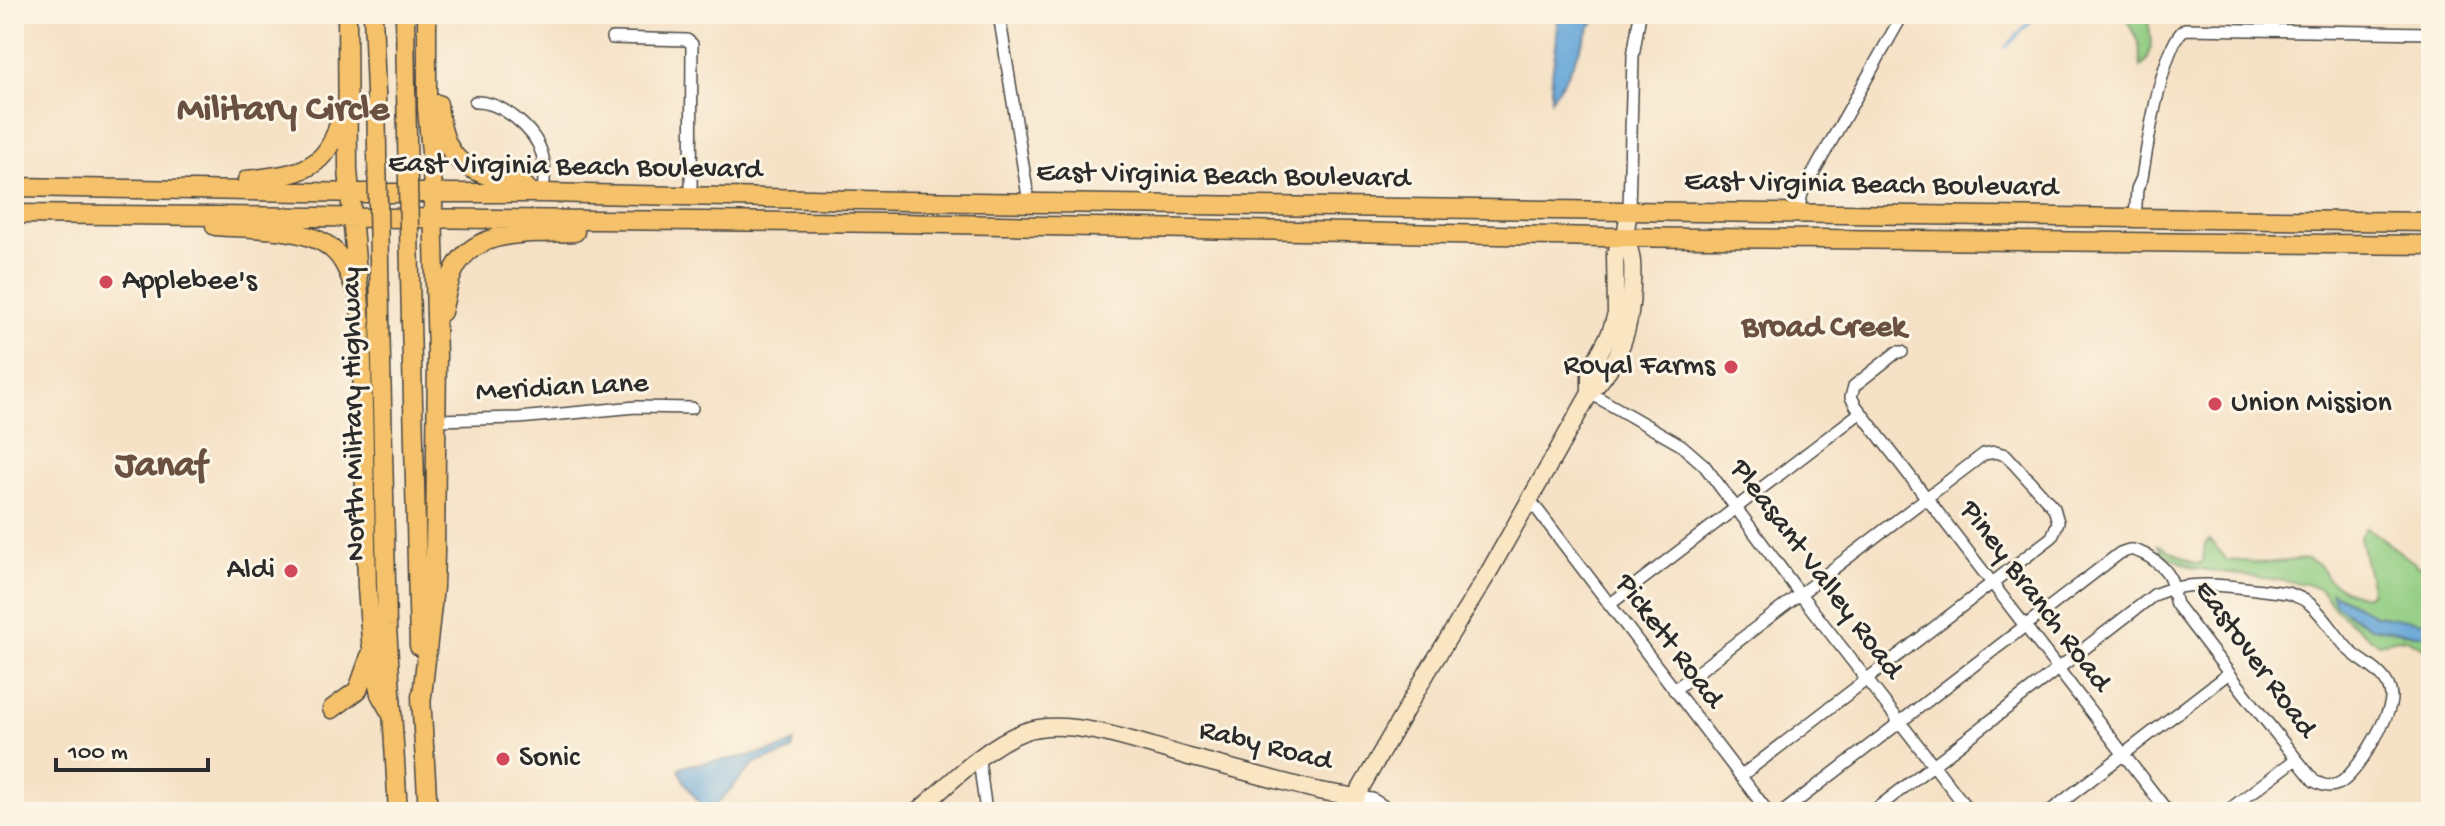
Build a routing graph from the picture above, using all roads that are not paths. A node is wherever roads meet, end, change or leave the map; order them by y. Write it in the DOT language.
graph roads {
  1 [pos="347,14"];
  2 [pos="373,14"];
  3 [pos="405,14"];
  4 [pos="429,14"];
  5 [pos="999,14"];
  6 [pos="1640,14"];
  7 [pos="1903,14"];
  8 [pos="2431,33"];
  9 [pos="612,38"];
  10 [pos="347,90"];
  11 [pos="475,102"];
  12 [pos="14,187"];
  13 [pos="181,188"];
  14 [pos="350,192"];
  15 [pos="433,193"];
  16 [pos="543,193"];
  17 [pos="691,196"];
  18 [pos="1029,203"];
  19 [pos="1629,210"];
  20 [pos="1798,212"];
  21 [pos="14,214"];
  22 [pos="105,214"];
  23 [pos="353,217"];
  24 [pos="433,218"];
  25 [pos="2135,219"];
  26 [pos="646,222"];
  27 [pos="2431,222"];
  28 [pos="1625,237"];
  29 [pos="2431,245"];
  30 [pos="361,317"];
  31 [pos="436,334"];
  32 [pos="1902,352"];
  33 [pos="1590,393"];
  34 [pos="692,408"];
  35 [pos="1861,412"];
  36 [pos="435,420"];
  37 [pos="1927,497"];
  38 [pos="1530,500"];
  39 [pos="1736,508"];
  40 [pos="1992,584"];
  41 [pos="2172,587"];
  42 [pos="1800,594"];
  43 [pos="1609,605"];
  44 [pos="2025,626"];
  45 [pos="371,641"];
  46 [pos="2058,669"];
  47 [pos="2229,673"];
  48 [pos="1867,679"];
  49 [pos="1674,690"];
  50 [pos="421,705"];
  51 [pos="332,709"];
  52 [pos="392,715"];
  53 [pos="1900,721"];
  54 [pos="2124,755"];
  55 [pos="2296,759"];
  56 [pos="979,760"];
  57 [pos="1933,764"];
  58 [pos="1741,776"];
  59 [pos="1356,797"];
  60 [pos="398,812"];
  61 [pos="428,812"];
  62 [pos="917,812"];
  63 [pos="986,812"];
  64 [pos="1347,812"];
  65 [pos="1393,812"];
  66 [pos="1768,812"];
  67 [pos="1783,812"];
  68 [pos="1872,812"];
  69 [pos="1970,812"];
  70 [pos="2049,812"];
  71 [pos="2168,812"];
  72 [pos="2226,812"];
  1 -- 10 [label="main road"];
  2 -- 52 [label="main road, North Military Highway, bridge"];
  3 -- 50 [label="main road, North Military Highway, bridge"];
  4 -- 15 [label="main road"];
  4 -- 16 [label="main road"];
  5 -- 18 [label="street"];
  6 -- 19 [label="street"];
  7 -- 20 [label="street"];
  8 -- 25 [label="street"];
  9 -- 17 [label="street"];
  10 -- 13 [label="main road"];
  10 -- 14 [label="main road"];
  11 -- 16 [label="street"];
  12 -- 13 [label="main road, East Virginia Beach Boulevard"];
  13 -- 14 [label="main road, East Virginia Beach Boulevard"];
  14 -- 15 [label="main road, East Virginia Beach Boulevard"];
  14 -- 23 [label="main road"];
  15 -- 16 [label="main road, East Virginia Beach Boulevard"];
  15 -- 24 [label="main road"];
  16 -- 17 [label="main road, East Virginia Beach Boulevard"];
  17 -- 18 [label="main road, East Virginia Beach Boulevard"];
  18 -- 19 [label="main road, East Virginia Beach Boulevard"];
  19 -- 20 [label="main road, East Virginia Beach Boulevard"];
  19 -- 28 [label="street, Raby Road"];
  20 -- 25 [label="main road, East Virginia Beach Boulevard"];
  21 -- 22 [label="main road, East Virginia Beach Boulevard"];
  22 -- 23 [label="main road, East Virginia Beach Boulevard"];
  22 -- 30 [label="main road"];
  23 -- 24 [label="main road, East Virginia Beach Boulevard"];
  23 -- 30 [label="main road"];
  24 -- 26 [label="main road, East Virginia Beach Boulevard"];
  24 -- 31 [label="main road"];
  25 -- 27 [label="main road, East Virginia Beach Boulevard"];
  26 -- 28 [label="main road, East Virginia Beach Boulevard"];
  26 -- 31 [label="main road"];
  28 -- 29 [label="main road, East Virginia Beach Boulevard"];
  28 -- 33 [label="street, Raby Road"];
  30 -- 45 [label="main road"];
  31 -- 36 [label="main road"];
  32 -- 35 [label="street"];
  33 -- 38 [label="street, Raby Road"];
  33 -- 39 [label="street, Pleasant Valley Road"];
  34 -- 36 [label="street, Meridian Lane"];
  35 -- 37 [label="street, Piney Branch Road"];
  35 -- 39 [label="street"];
  36 -- 50 [label="main road"];
  37 -- 40 [label="street, Piney Branch Road"];
  37 -- 40 [label="street"];
  37 -- 42 [label="street"];
  38 -- 43 [label="street, Pickett Road"];
  38 -- 59 [label="street, Raby Road"];
  39 -- 42 [label="street, Pleasant Valley Road"];
  39 -- 43 [label="street"];
  40 -- 44 [label="street, Piney Branch Road"];
  40 -- 48 [label="street"];
  41 -- 44 [label="street, Eastover Road"];
  41 -- 46 [label="street"];
  41 -- 47 [label="street, Eastover Road"];
  41 -- 55 [label="street, Eastover Road"];
  42 -- 48 [label="street, Pleasant Valley Road"];
  42 -- 49 [label="street"];
  43 -- 49 [label="street, Pickett Road"];
  44 -- 46 [label="street, Piney Branch Road"];
  44 -- 53 [label="street"];
  45 -- 51 [label="main road"];
  45 -- 52 [label="main road"];
  46 -- 54 [label="street, Piney Branch Road"];
  46 -- 57 [label="street"];
  47 -- 54 [label="street"];
  47 -- 55 [label="street, Eastover Road"];
  48 -- 53 [label="street, Pleasant Valley Road"];
  48 -- 58 [label="street"];
  49 -- 58 [label="street, Pickett Road"];
  50 -- 61 [label="main road, North Military Highway"];
  52 -- 60 [label="main road, North Military Highway"];
  53 -- 57 [label="street, Pleasant Valley Road"];
  53 -- 67 [label="street"];
  54 -- 70 [label="street"];
  54 -- 71 [label="street, Piney Branch Road"];
  55 -- 72 [label="street"];
  56 -- 59 [label="street, Raby Road"];
  56 -- 62 [label="street, Raby Road"];
  56 -- 63 [label="street"];
  57 -- 68 [label="street"];
  57 -- 69 [label="street, Pleasant Valley Road"];
  58 -- 66 [label="street, Pickett Road"];
  59 -- 64 [label="street"];
  59 -- 65 [label="street"];
}
